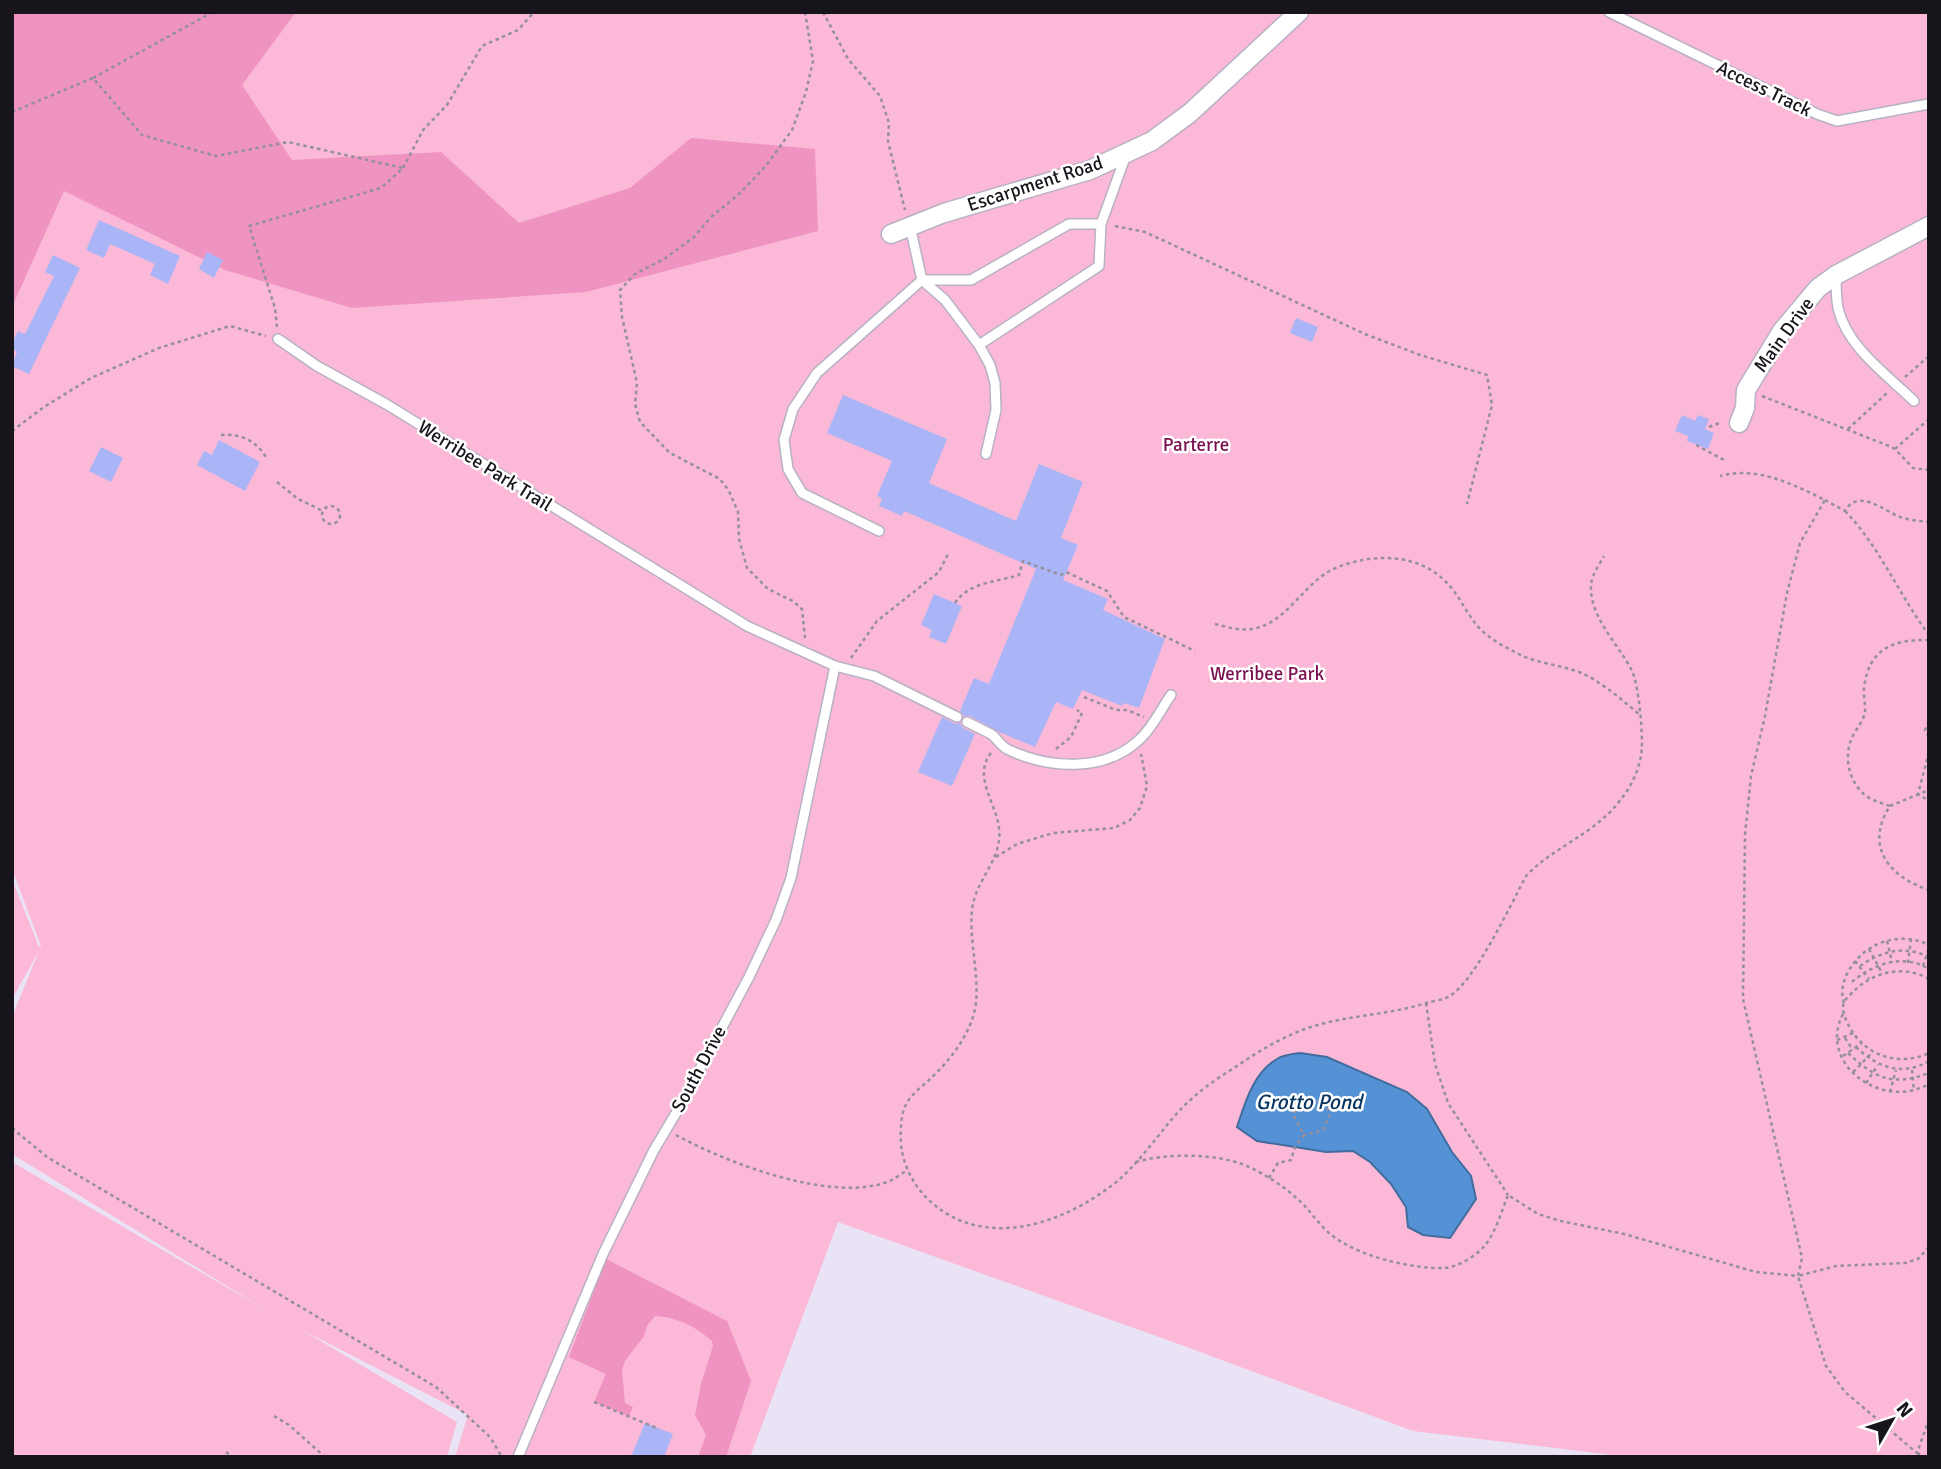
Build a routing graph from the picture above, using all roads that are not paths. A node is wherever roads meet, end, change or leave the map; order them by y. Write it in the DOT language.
graph roads {
  1 [pos="1300,12"];
  2 [pos="1609,12"];
  3 [pos="1929,104"];
  4 [pos="1126,153"];
  5 [pos="1101,224"];
  6 [pos="910,226"];
  7 [pos="1929,226"];
  8 [pos="891,234"];
  9 [pos="1836,275"];
  10 [pos="922,280"];
  11 [pos="278,339"];
  12 [pos="979,345"];
  13 [pos="1913,401"];
  14 [pos="1739,423"];
  15 [pos="986,454"];
  16 [pos="879,531"];
  17 [pos="835,666"];
  18 [pos="1171,695"];
  19 [pos="957,717"];
  20 [pos="967,722"];
  21 [pos="518,1457"];
  1 -- 4 [label="street, Escarpment Road"];
  2 -- 3 [label="lane, Access Track"];
  4 -- 5 [label="lane"];
  4 -- 6 [label="street, Escarpment Road"];
  5 -- 10 [label="lane"];
  5 -- 12 [label="lane"];
  6 -- 8 [label="street, Escarpment Road"];
  6 -- 10 [label="lane"];
  7 -- 9 [label="street, Main Drive"];
  9 -- 13 [label="lane"];
  9 -- 14 [label="street, Main Drive"];
  10 -- 12 [label="lane"];
  10 -- 16 [label="lane"];
  11 -- 17 [label="lane, Werribee Park Trail"];
  12 -- 15 [label="lane"];
  17 -- 19 [label="lane, Werribee Park Trail"];
  17 -- 21 [label="lane, South Drive"];
  18 -- 20 [label="lane"];
}
